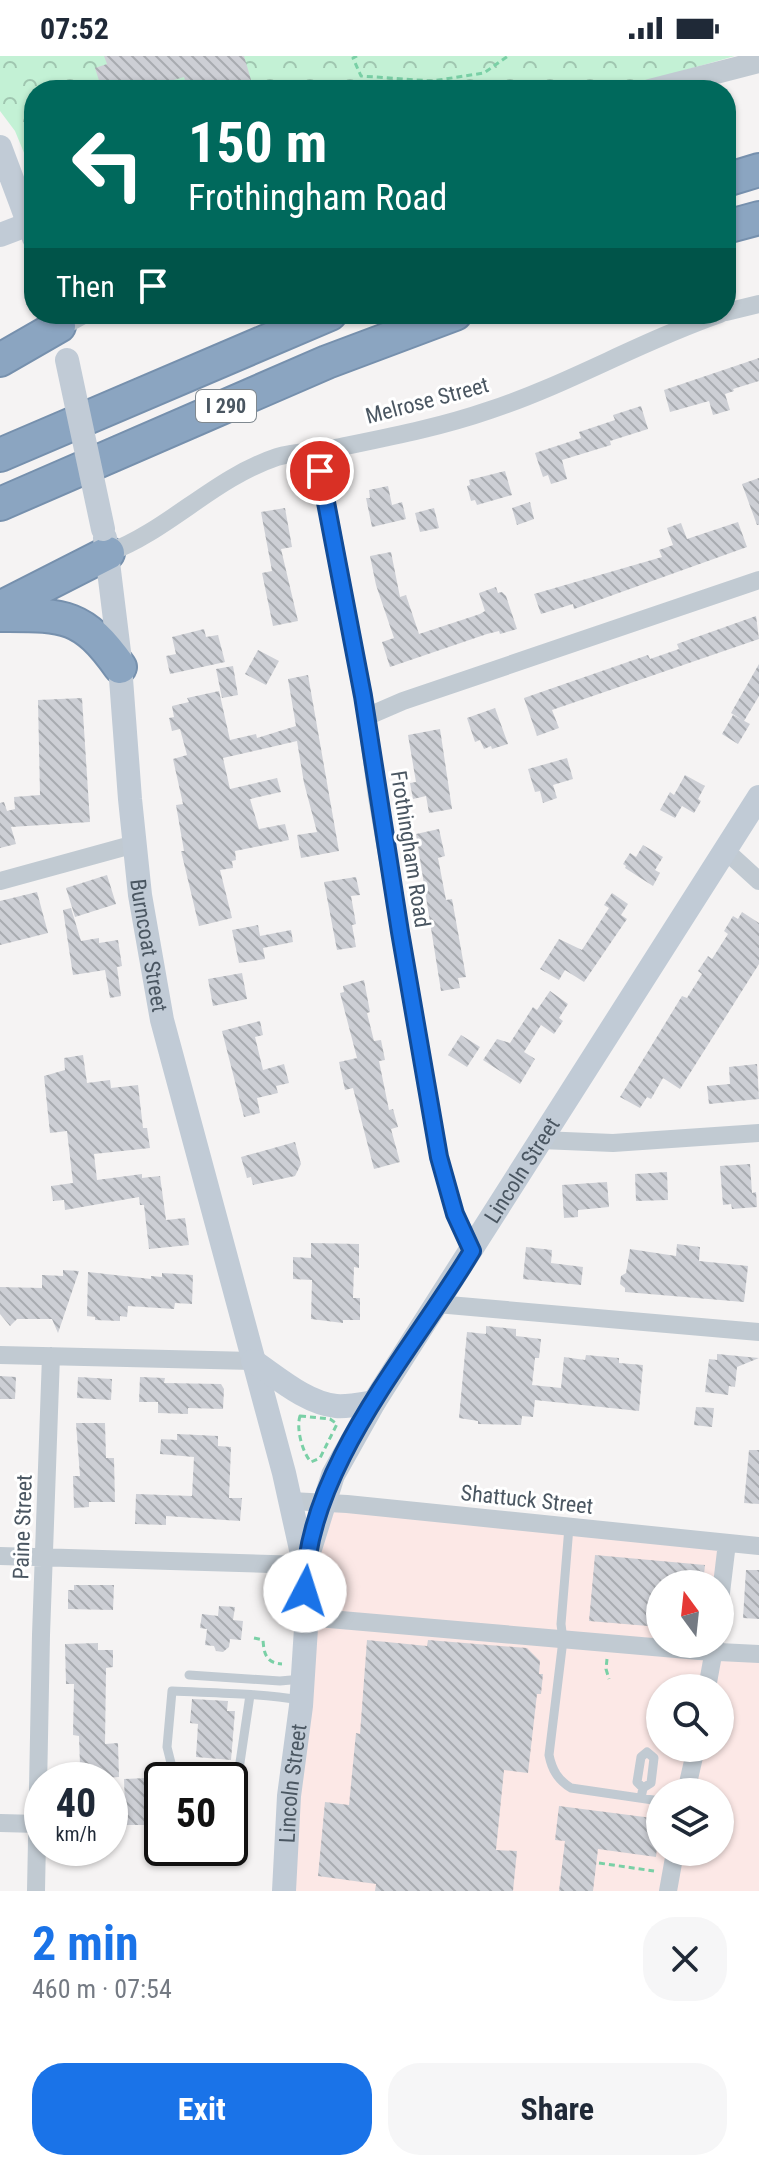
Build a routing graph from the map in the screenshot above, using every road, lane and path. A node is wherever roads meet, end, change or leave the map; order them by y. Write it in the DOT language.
graph roads {
  1 [pos="357,56"];
  2 [pos="508,56"];
  3 [pos="759,62"];
  4 [pos="418,80"];
  5 [pos="438,80"];
  6 [pos="689,80"];
  7 [pos="0,147"];
  8 [pos="759,170"];
  9 [pos="736,177"];
  10 [pos="24,210"];
  11 [pos="759,218"];
  12 [pos="736,224"];
  13 [pos="24,232"];
  14 [pos="0,235"];
  15 [pos="759,304"];
  16 [pos="736,310"];
  17 [pos="56,324"];
  18 [pos="65,324"];
  19 [pos="307,324"];
  20 [pos="428,324"];
  21 [pos="694,324"];
  22 [pos="0,360"];
  23 [pos="317,451"];
  24 [pos="0,455"];
  25 [pos="68,475"];
  26 [pos="0,504"];
  27 [pos="0,514"];
  28 [pos="106,541"];
  29 [pos="759,580"];
  30 [pos="0,608"];
  31 [pos="0,615"];
  32 [pos="120,667"];
  33 [pos="366,717"];
  34 [pos="759,797"];
  35 [pos="135,844"];
  36 [pos="725,850"];
  37 [pos="0,881"];
  38 [pos="759,881"];
  39 [pos="759,1133"];
  40 [pos="541,1140"];
  41 [pos="472,1251"];
  42 [pos="437,1304"];
  43 [pos="759,1332"];
  44 [pos="0,1355"];
  45 [pos="51,1356"];
  46 [pos="253,1361"];
  47 [pos="374,1402"];
  48 [pos="300,1416"];
  49 [pos="291,1501"];
  50 [pos="323,1502"];
  51 [pos="569,1527"];
  52 [pos="727,1543"];
  53 [pos="759,1546"];
  54 [pos="0,1556"];
  55 [pos="46,1557"];
  56 [pos="305,1565"];
  57 [pos="724,1570"];
  58 [pos="306,1617"];
  59 [pos="254,1638"];
  60 [pos="563,1640"];
  61 [pos="646,1644"];
  62 [pos="608,1649"];
  63 [pos="734,1651"];
  64 [pos="759,1654"];
  65 [pos="282,1664"];
  66 [pos="189,1675"];
  67 [pos="609,1679"];
  68 [pos="302,1690"];
  69 [pos="250,1695"];
  70 [pos="39,1762"];
  71 [pos="646,1795"];
  72 [pos="0,1823"];
  73 [pos="24,1824"];
  74 [pos="599,1863"];
  75 [pos="37,1866"];
  76 [pos="672,1866"];
  77 [pos="658,1872"];
  78 [pos="36,1891"];
  79 [pos="284,1891"];
  80 [pos="668,1891"];
  1 -- 4 [label="path"];
  2 -- 5 [label="path"];
  3 -- 6 [label="street"];
  7 -- 10 [label="main road"];
  8 -- 9 [label="highway"];
  11 -- 12 [label="highway"];
  13 -- 14 [label="main road"];
  15 -- 16 [label="street"];
  17 -- 22 [label="highway"];
  18 -- 28 [label="main road, Burncoat Street, bridge"];
  19 -- 24 [label="highway, I 290"];
  20 -- 25 [label="highway, I 290"];
  21 -- 23 [label="street, Melrose Street"];
  23 -- 28 [label="street, Melrose Street"];
  23 -- 33 [label="street, Frothingham Road"];
  25 -- 26 [label="highway, I 290"];
  25 -- 27 [label="highway"];
  28 -- 30 [label="highway"];
  28 -- 32 [label="main road, Burncoat Street"];
  29 -- 33 [label="street"];
  31 -- 32 [label="highway"];
  32 -- 35 [label="main road, Burncoat Street"];
  33 -- 41 [label="street, Frothingham Road"];
  34 -- 36 [label="main road, Lincoln Street"];
  35 -- 37 [label="street"];
  35 -- 46 [label="main road, Burncoat Street"];
  36 -- 38 [label="street"];
  36 -- 40 [label="main road, Lincoln Street"];
  39 -- 40 [label="street"];
  40 -- 41 [label="main road, Lincoln Street"];
  41 -- 42 [label="main road, Lincoln Street"];
  42 -- 43 [label="street"];
  42 -- 47 [label="main road, Lincoln Street"];
  44 -- 45 [label="street"];
  45 -- 46 [label="street"];
  45 -- 55 [label="street, Paine Street"];
  46 -- 47 [label="main road"];
  46 -- 49 [label="main road, Burncoat Street"];
  47 -- 50 [label="main road, Lincoln Street"];
  48 -- 48 [label="path"];
  49 -- 50 [label="street, Shattuck Street"];
  49 -- 56 [label="main road, Burncoat Street"];
  50 -- 51 [label="street, Shattuck Street"];
  50 -- 56 [label="main road, Lincoln Street"];
  51 -- 52 [label="street, Shattuck Street"];
  51 -- 60 [label="lane"];
  52 -- 53 [label="street, Shattuck Street"];
  52 -- 57 [label="street"];
  54 -- 55 [label="street"];
  55 -- 56 [label="street"];
  55 -- 70 [label="street, Paine Street"];
  56 -- 58 [label="main road, Lincoln Street"];
  58 -- 60 [label="street"];
  58 -- 68 [label="main road, Lincoln Street"];
  59 -- 65 [label="path"];
  60 -- 61 [label="street"];
  60 -- 71 [label="lane"];
  62 -- 67 [label="path"];
  63 -- 64 [label="street"];
  66 -- 68 [label="lane"];
  68 -- 69 [label="lane"];
  68 -- 79 [label="main road, Lincoln Street"];
  69 -- 69 [label="lane"];
  72 -- 73 [label="street"];
  74 -- 77 [label="path"];
  75 -- 78 [label="street, Paine Street"];
  76 -- 80 [label="street"];
}
